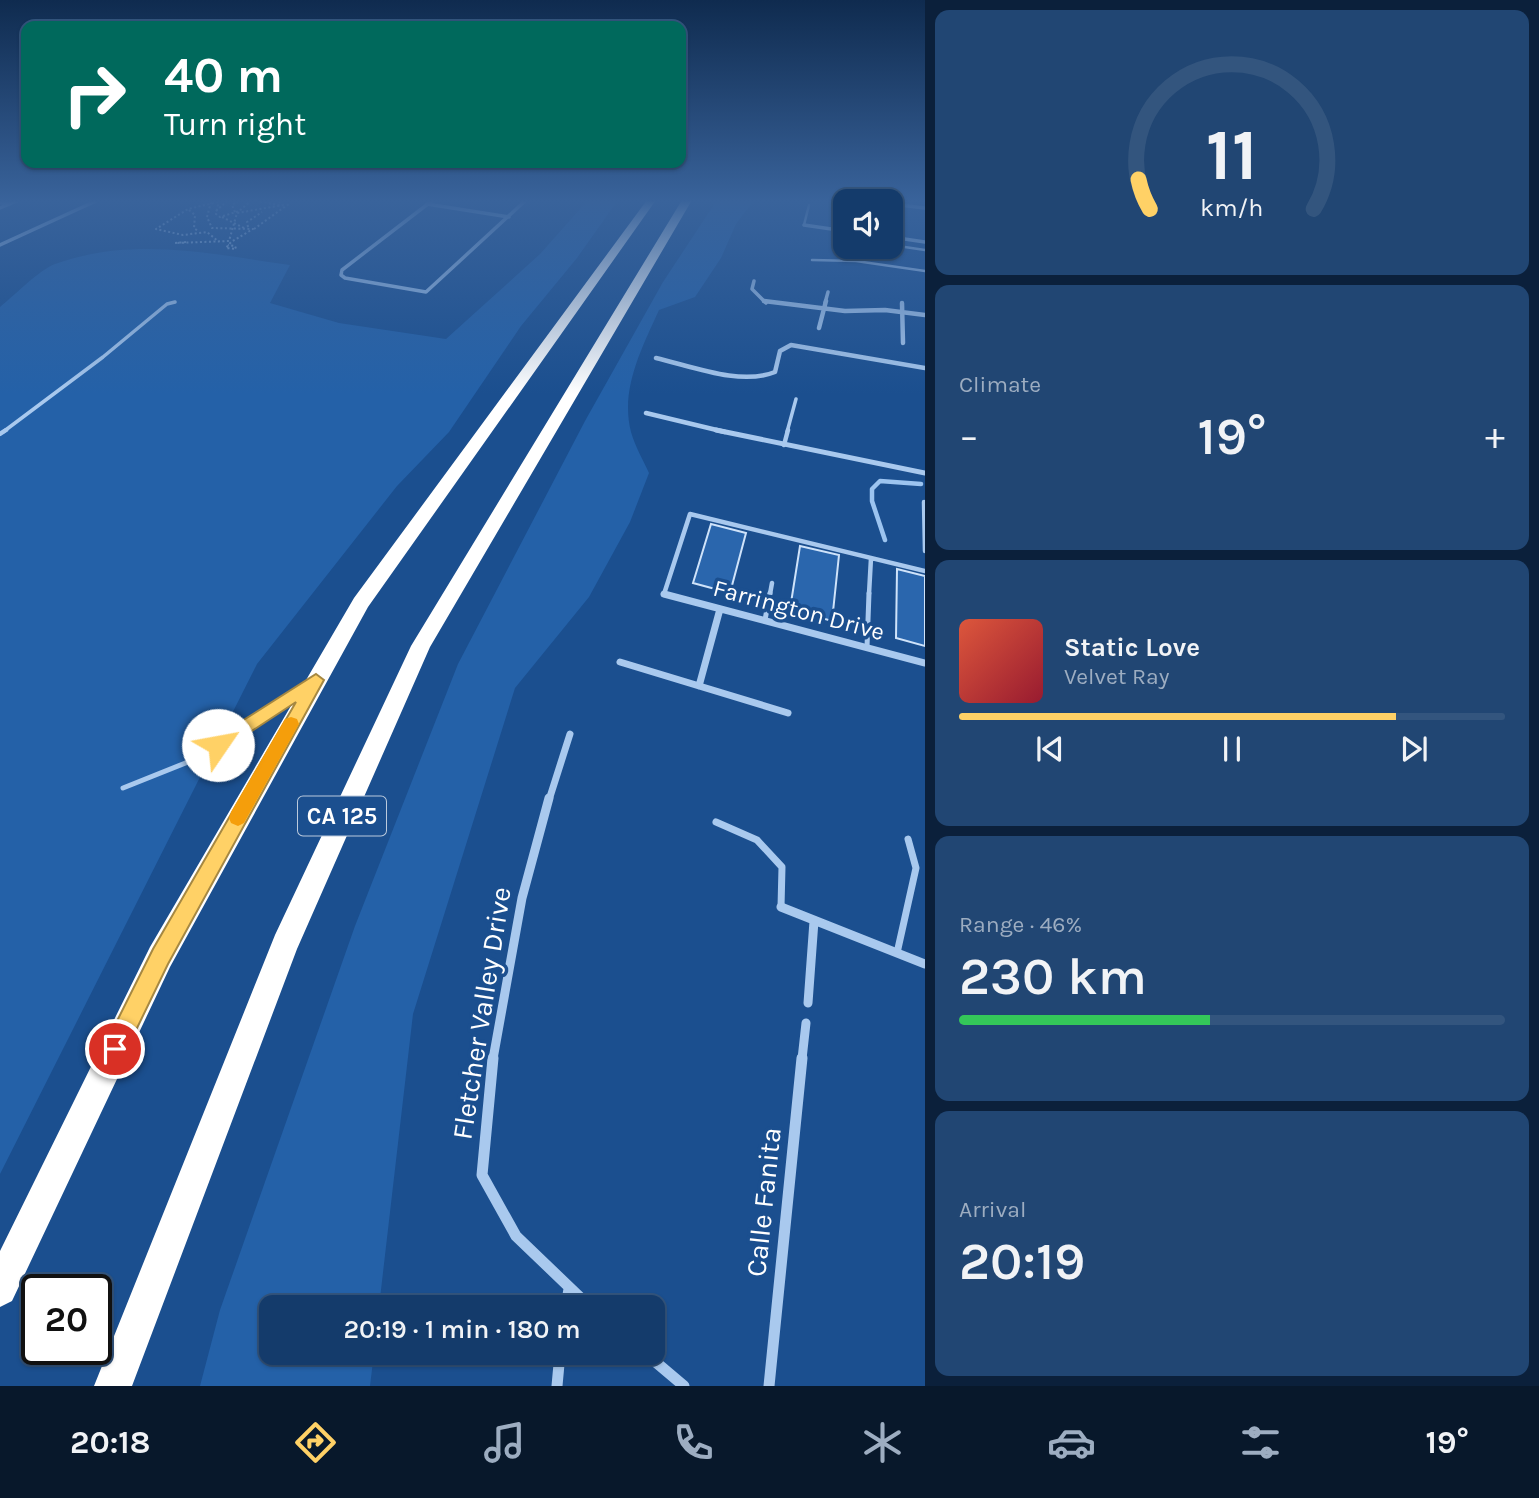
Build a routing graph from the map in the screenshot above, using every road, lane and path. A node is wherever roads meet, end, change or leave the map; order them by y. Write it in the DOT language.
graph roads {
  1 [pos="349,265"];
  2 [pos="456,265"];
  3 [pos="599,265"];
  4 [pos="604,265"];
  5 [pos="647,265"];
  6 [pos="656,265"];
  7 [pos="881,265"];
  8 [pos="925,271"];
  9 [pos="640,281"];
  10 [pos="754,281"];
  11 [pos="828,292"];
  12 [pos="580,298"];
  13 [pos="175,302"];
  14 [pos="902,303"];
  15 [pos="825,308"];
  16 [pos="903,312"];
  17 [pos="925,315"];
  18 [pos="819,328"];
  19 [pos="903,342"];
  20 [pos="656,358"];
  21 [pos="925,368"];
  22 [pos="796,399"];
  23 [pos="646,413"];
  24 [pos="0,434"];
  25 [pos="784,445"];
  26 [pos="925,473"];
  27 [pos="924,502"];
  28 [pos="925,551"];
  29 [pos="871,558"];
  30 [pos="925,571"];
  31 [pos="772,583"];
  32 [pos="664,594"];
  33 [pos="720,608"];
  34 [pos="765,620"];
  35 [pos="867,648"];
  36 [pos="620,662"];
  37 [pos="925,663"];
  38 [pos="316,680"];
  39 [pos="699,686"];
  40 [pos="788,713"];
  41 [pos="570,734"];
  42 [pos="123,788"];
  43 [pos="716,822"];
  44 [pos="908,839"];
  45 [pos="781,907"];
  46 [pos="814,921"];
  47 [pos="897,953"];
  48 [pos="925,964"];
  49 [pos="808,1003"];
  50 [pos="806,1023"];
  51 [pos="0,1289"];
  52 [pos="569,1289"];
  53 [pos="568,1295"];
  54 [pos="576,1295"];
  55 [pos="560,1365"];
  56 [pos="659,1365"];
  57 [pos="113,1386"];
  58 [pos="557,1386"];
  59 [pos="684,1386"];
  60 [pos="769,1386"];
  1 -- 2 [label="street"];
  3 -- 12 [label="highway"];
  4 -- 12 [label="highway"];
  5 -- 9 [label="highway, CA 125"];
  6 -- 9 [label="highway"];
  7 -- 8 [label="lane"];
  9 -- 57 [label="highway, CA 125"];
  10 -- 15 [label="street"];
  11 -- 15 [label="street"];
  12 -- 38 [label="highway"];
  13 -- 24 [label="lane"];
  14 -- 16 [label="street"];
  15 -- 16 [label="street"];
  15 -- 18 [label="street"];
  16 -- 17 [label="street"];
  16 -- 19 [label="street"];
  20 -- 21 [label="street"];
  22 -- 25 [label="lane"];
  23 -- 25 [label="street"];
  25 -- 26 [label="street"];
  27 -- 28 [label="lane"];
  29 -- 30 [label="lane"];
  29 -- 32 [label="lane"];
  29 -- 35 [label="lane"];
  31 -- 34 [label="lane"];
  32 -- 33 [label="street, Farrington Drive"];
  33 -- 34 [label="street, Farrington Drive"];
  33 -- 39 [label="street"];
  34 -- 35 [label="street, Farrington Drive"];
  35 -- 37 [label="street, Farrington Drive"];
  36 -- 39 [label="street"];
  38 -- 42 [label="lane"];
  38 -- 51 [label="highway"];
  39 -- 40 [label="street"];
  41 -- 52 [label="street, Fletcher Valley Drive"];
  43 -- 45 [label="lane"];
  44 -- 47 [label="lane"];
  45 -- 46 [label="street"];
  46 -- 47 [label="street"];
  46 -- 49 [label="street"];
  47 -- 48 [label="street"];
  50 -- 60 [label="street, Calle Fanita"];
  52 -- 53 [label="street"];
  52 -- 54 [label="street, Fletcher Valley Drive"];
  55 -- 58 [label="street"];
  56 -- 59 [label="street"];
}
